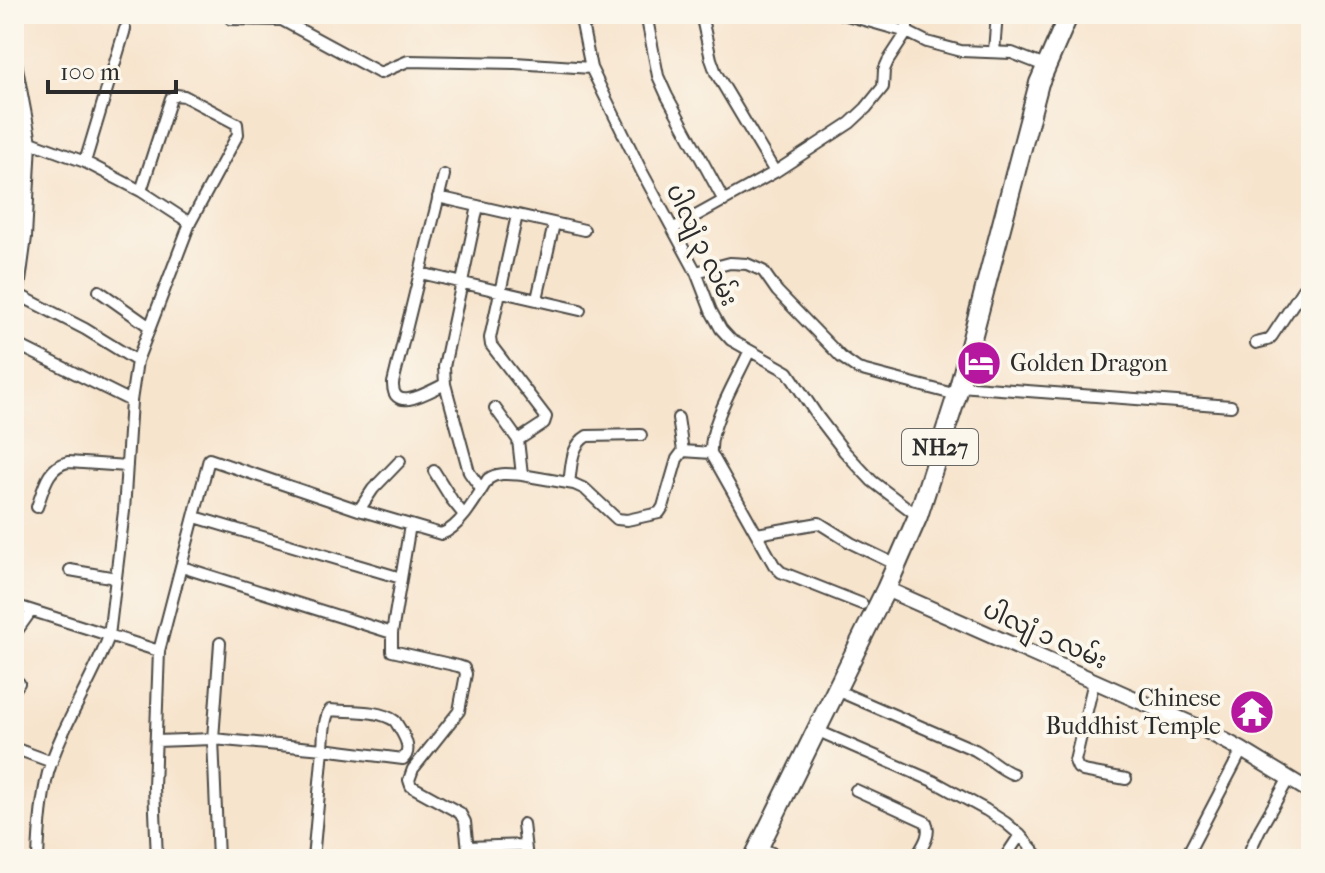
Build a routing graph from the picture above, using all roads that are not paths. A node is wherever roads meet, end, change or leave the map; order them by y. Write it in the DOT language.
graph roads {
  1 [pos="576,14"];
  2 [pos="616,14"];
  3 [pos="646,14"];
  4 [pos="701,14"];
  5 [pos="843,14"];
  6 [pos="907,14"];
  7 [pos="997,14"];
  8 [pos="1069,14"];
  9 [pos="283,17"];
  10 [pos="231,19"];
  11 [pos="582,24"];
  12 [pos="125,29"];
  13 [pos="907,32"];
  14 [pos="994,51"];
  15 [pos="14,52"];
  16 [pos="1045,66"];
  17 [pos="591,68"];
  18 [pos="31,142"];
  19 [pos="85,162"];
  20 [pos="775,172"];
  21 [pos="444,175"];
  22 [pos="141,191"];
  23 [pos="438,197"];
  24 [pos="724,201"];
  25 [pos="478,206"];
  26 [pos="517,215"];
  27 [pos="190,223"];
  28 [pos="554,224"];
  29 [pos="674,228"];
  30 [pos="584,230"];
  31 [pos="14,236"];
  32 [pos="26,237"];
  33 [pos="696,272"];
  34 [pos="420,273"];
  35 [pos="1311,277"];
  36 [pos="461,282"];
  37 [pos="99,291"];
  38 [pos="500,292"];
  39 [pos="19,295"];
  40 [pos="537,299"];
  41 [pos="580,310"];
  42 [pos="14,326"];
  43 [pos="150,327"];
  44 [pos="14,343"];
  45 [pos="1256,343"];
  46 [pos="749,352"];
  47 [pos="137,361"];
  48 [pos="445,384"];
  49 [pos="958,390"];
  50 [pos="131,401"];
  51 [pos="1231,406"];
  52 [pos="495,408"];
  53 [pos="678,418"];
  54 [pos="641,435"];
  55 [pos="518,440"];
  56 [pos="683,451"];
  57 [pos="711,453"];
  58 [pos="400,461"];
  59 [pos="127,466"];
  60 [pos="434,471"];
  61 [pos="522,475"];
  62 [pos="569,483"];
  63 [pos="481,489"];
  64 [pos="37,507"];
  65 [pos="359,510"];
  66 [pos="464,515"];
  67 [pos="918,516"];
  68 [pos="195,517"];
  69 [pos="410,525"];
  70 [pos="757,534"];
  71 [pos="897,565"];
  72 [pos="182,567"];
  73 [pos="70,570"];
  74 [pos="116,578"];
  75 [pos="401,578"];
  76 [pos="886,589"];
  77 [pos="862,604"];
  78 [pos="14,605"];
  79 [pos="31,611"];
  80 [pos="392,633"];
  81 [pos="14,635"];
  82 [pos="109,636"];
  83 [pos="220,643"];
  84 [pos="159,651"];
  85 [pos="1094,681"];
  86 [pos="836,690"];
  87 [pos="816,730"];
  88 [pos="213,739"];
  89 [pos="156,741"];
  90 [pos="14,748"];
  91 [pos="323,749"];
  92 [pos="1242,750"];
  93 [pos="407,756"];
  94 [pos="52,762"];
  95 [pos="1013,774"];
  96 [pos="1289,778"];
  97 [pos="1126,779"];
  98 [pos="409,780"];
  99 [pos="856,790"];
  100 [pos="1311,792"];
  101 [pos="523,824"];
  102 [pos="1020,835"];
  103 [pos="525,845"];
  104 [pos="468,847"];
  105 [pos="756,853"];
  106 [pos="38,859"];
  107 [pos="157,859"];
  108 [pos="218,859"];
  109 [pos="313,859"];
  110 [pos="469,859"];
  111 [pos="527,859"];
  112 [pos="785,859"];
  113 [pos="915,859"];
  114 [pos="1004,859"];
  115 [pos="1041,859"];
  116 [pos="1185,859"];
  117 [pos="1246,859"];
  1 -- 11 [label="street, ပါလျံ ၃ လမ်း"];
  2 -- 11 [label="street"];
  3 -- 24 [label="street"];
  4 -- 20 [label="street"];
  5 -- 13 [label="street"];
  6 -- 13 [label="street"];
  7 -- 14 [label="street"];
  8 -- 16 [label="highway, NH27"];
  9 -- 10 [label="street"];
  9 -- 17 [label="street"];
  11 -- 17 [label="street, ပါလျံ ၃ လမ်း"];
  12 -- 19 [label="street"];
  13 -- 14 [label="street"];
  13 -- 20 [label="street"];
  14 -- 16 [label="street"];
  15 -- 18 [label="street"];
  16 -- 49 [label="highway, NH27"];
  17 -- 29 [label="street, ပါလျံ ၃ လမ်း"];
  18 -- 19 [label="street"];
  18 -- 32 [label="street"];
  19 -- 22 [label="street"];
  20 -- 24 [label="street"];
  21 -- 23 [label="street"];
  22 -- 27 [label="street"];
  22 -- 27 [label="street"];
  23 -- 25 [label="street"];
  23 -- 34 [label="street"];
  24 -- 29 [label="street"];
  25 -- 26 [label="street"];
  25 -- 36 [label="street"];
  26 -- 28 [label="street"];
  26 -- 38 [label="street"];
  27 -- 43 [label="street"];
  28 -- 30 [label="street"];
  28 -- 40 [label="street"];
  29 -- 33 [label="street, ပါလျံ ၃ လမ်း"];
  31 -- 32 [label="street"];
  32 -- 39 [label="street"];
  33 -- 46 [label="street, ပါလျံ ၃ လမ်း"];
  33 -- 49 [label="street"];
  34 -- 36 [label="street"];
  34 -- 48 [label="street"];
  35 -- 45 [label="street"];
  36 -- 38 [label="street"];
  36 -- 48 [label="street"];
  37 -- 43 [label="street"];
  38 -- 40 [label="street"];
  38 -- 55 [label="street"];
  39 -- 42 [label="street"];
  39 -- 47 [label="street"];
  40 -- 41 [label="street"];
  43 -- 47 [label="street"];
  44 -- 50 [label="street"];
  46 -- 57 [label="street"];
  46 -- 67 [label="street, ပါလျံ ၃ လမ်း"];
  47 -- 50 [label="street"];
  48 -- 63 [label="street"];
  49 -- 51 [label="street"];
  49 -- 67 [label="highway, NH27"];
  50 -- 59 [label="street"];
  52 -- 55 [label="street"];
  53 -- 56 [label="street"];
  54 -- 62 [label="street"];
  55 -- 61 [label="street"];
  56 -- 57 [label="street"];
  56 -- 62 [label="street"];
  57 -- 70 [label="street"];
  58 -- 65 [label="street"];
  59 -- 64 [label="street"];
  59 -- 74 [label="street"];
  60 -- 66 [label="street"];
  61 -- 62 [label="street"];
  61 -- 63 [label="street"];
  63 -- 66 [label="street"];
  65 -- 68 [label="street"];
  65 -- 69 [label="street"];
  66 -- 69 [label="street"];
  67 -- 71 [label="highway, NH27"];
  68 -- 72 [label="street"];
  68 -- 75 [label="street"];
  69 -- 75 [label="street"];
  70 -- 71 [label="street"];
  70 -- 77 [label="street"];
  71 -- 76 [label="highway, NH27"];
  72 -- 80 [label="street"];
  72 -- 84 [label="street"];
  73 -- 74 [label="street"];
  74 -- 82 [label="street"];
  75 -- 80 [label="street"];
  76 -- 85 [label="street, ပါလျံ ၁ လမ်း"];
  76 -- 86 [label="highway, NH27"];
  78 -- 79 [label="street"];
  79 -- 81 [label="street"];
  79 -- 82 [label="street"];
  80 -- 98 [label="street"];
  82 -- 84 [label="street"];
  82 -- 94 [label="street"];
  83 -- 88 [label="street"];
  84 -- 89 [label="street"];
  85 -- 92 [label="street, ပါလျံ ၁ လမ်း"];
  85 -- 97 [label="street"];
  86 -- 87 [label="highway, NH27"];
  86 -- 95 [label="street"];
  87 -- 102 [label="street"];
  87 -- 105 [label="highway, NH27"];
  88 -- 89 [label="street"];
  88 -- 91 [label="street"];
  88 -- 108 [label="street"];
  89 -- 107 [label="street"];
  90 -- 94 [label="street"];
  91 -- 93 [label="street"];
  91 -- 93 [label="street"];
  91 -- 109 [label="street"];
  92 -- 96 [label="street, ပါလျံ ၁ လမ်း"];
  92 -- 116 [label="street"];
  93 -- 98 [label="street"];
  94 -- 106 [label="street"];
  96 -- 100 [label="street, ပါလျံ ၁ လမ်း"];
  96 -- 117 [label="street"];
  98 -- 104 [label="street"];
  99 -- 113 [label="street"];
  101 -- 103 [label="street"];
  102 -- 114 [label="street"];
  102 -- 115 [label="street"];
  103 -- 104 [label="street"];
  103 -- 111 [label="street"];
  104 -- 110 [label="street"];
  105 -- 112 [label="street"];
}
